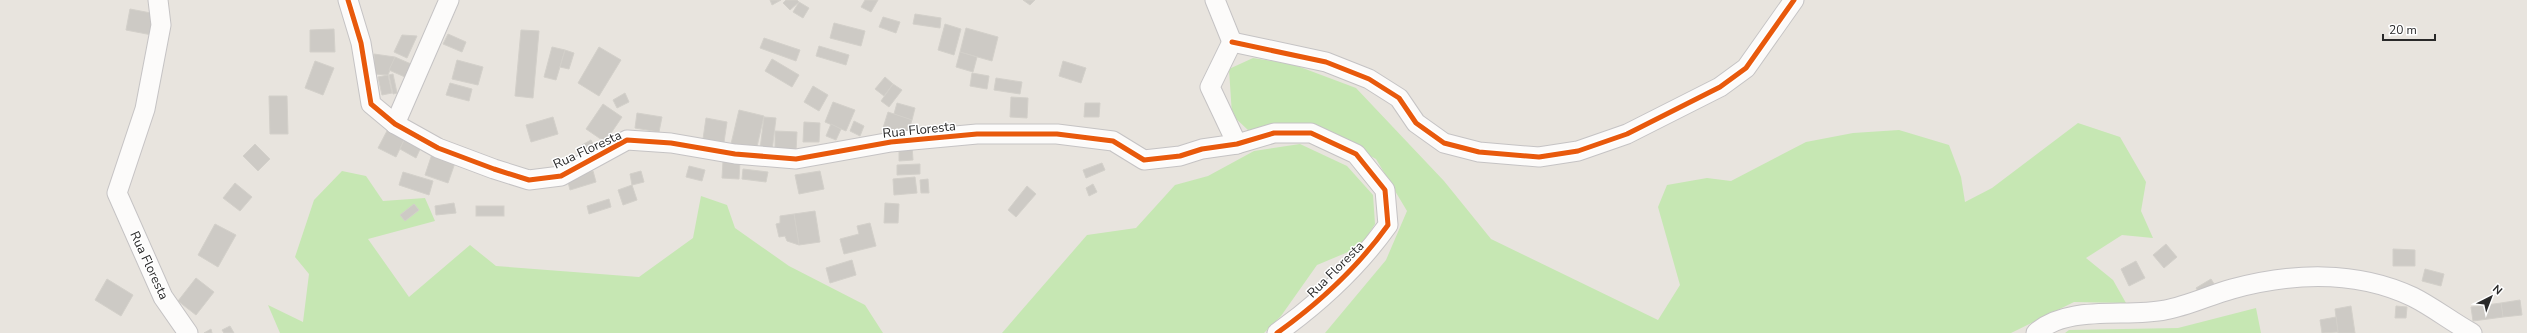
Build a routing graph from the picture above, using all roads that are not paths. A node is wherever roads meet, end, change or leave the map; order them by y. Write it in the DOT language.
graph roads {
  1 [pos="158,0"];
  2 [pos="348,0"];
  3 [pos="449,0"];
  4 [pos="1215,0"];
  5 [pos="1794,0"];
  6 [pos="1232,42"];
  7 [pos="395,124"];
  8 [pos="1237,144"];
  9 [pos="188,333"];
  10 [pos="1277,333"];
  11 [pos="2036,333"];
  12 [pos="2472,333"];
  1 -- 9 [label="street, Rua Floresta"];
  2 -- 7 [label="street, Rua Floresta"];
  3 -- 7 [label="street"];
  4 -- 6 [label="street"];
  5 -- 6 [label="street"];
  6 -- 8 [label="street"];
  7 -- 8 [label="street, Rua Floresta"];
  8 -- 10 [label="street, Rua Floresta"];
  11 -- 12 [label="street"];
}
